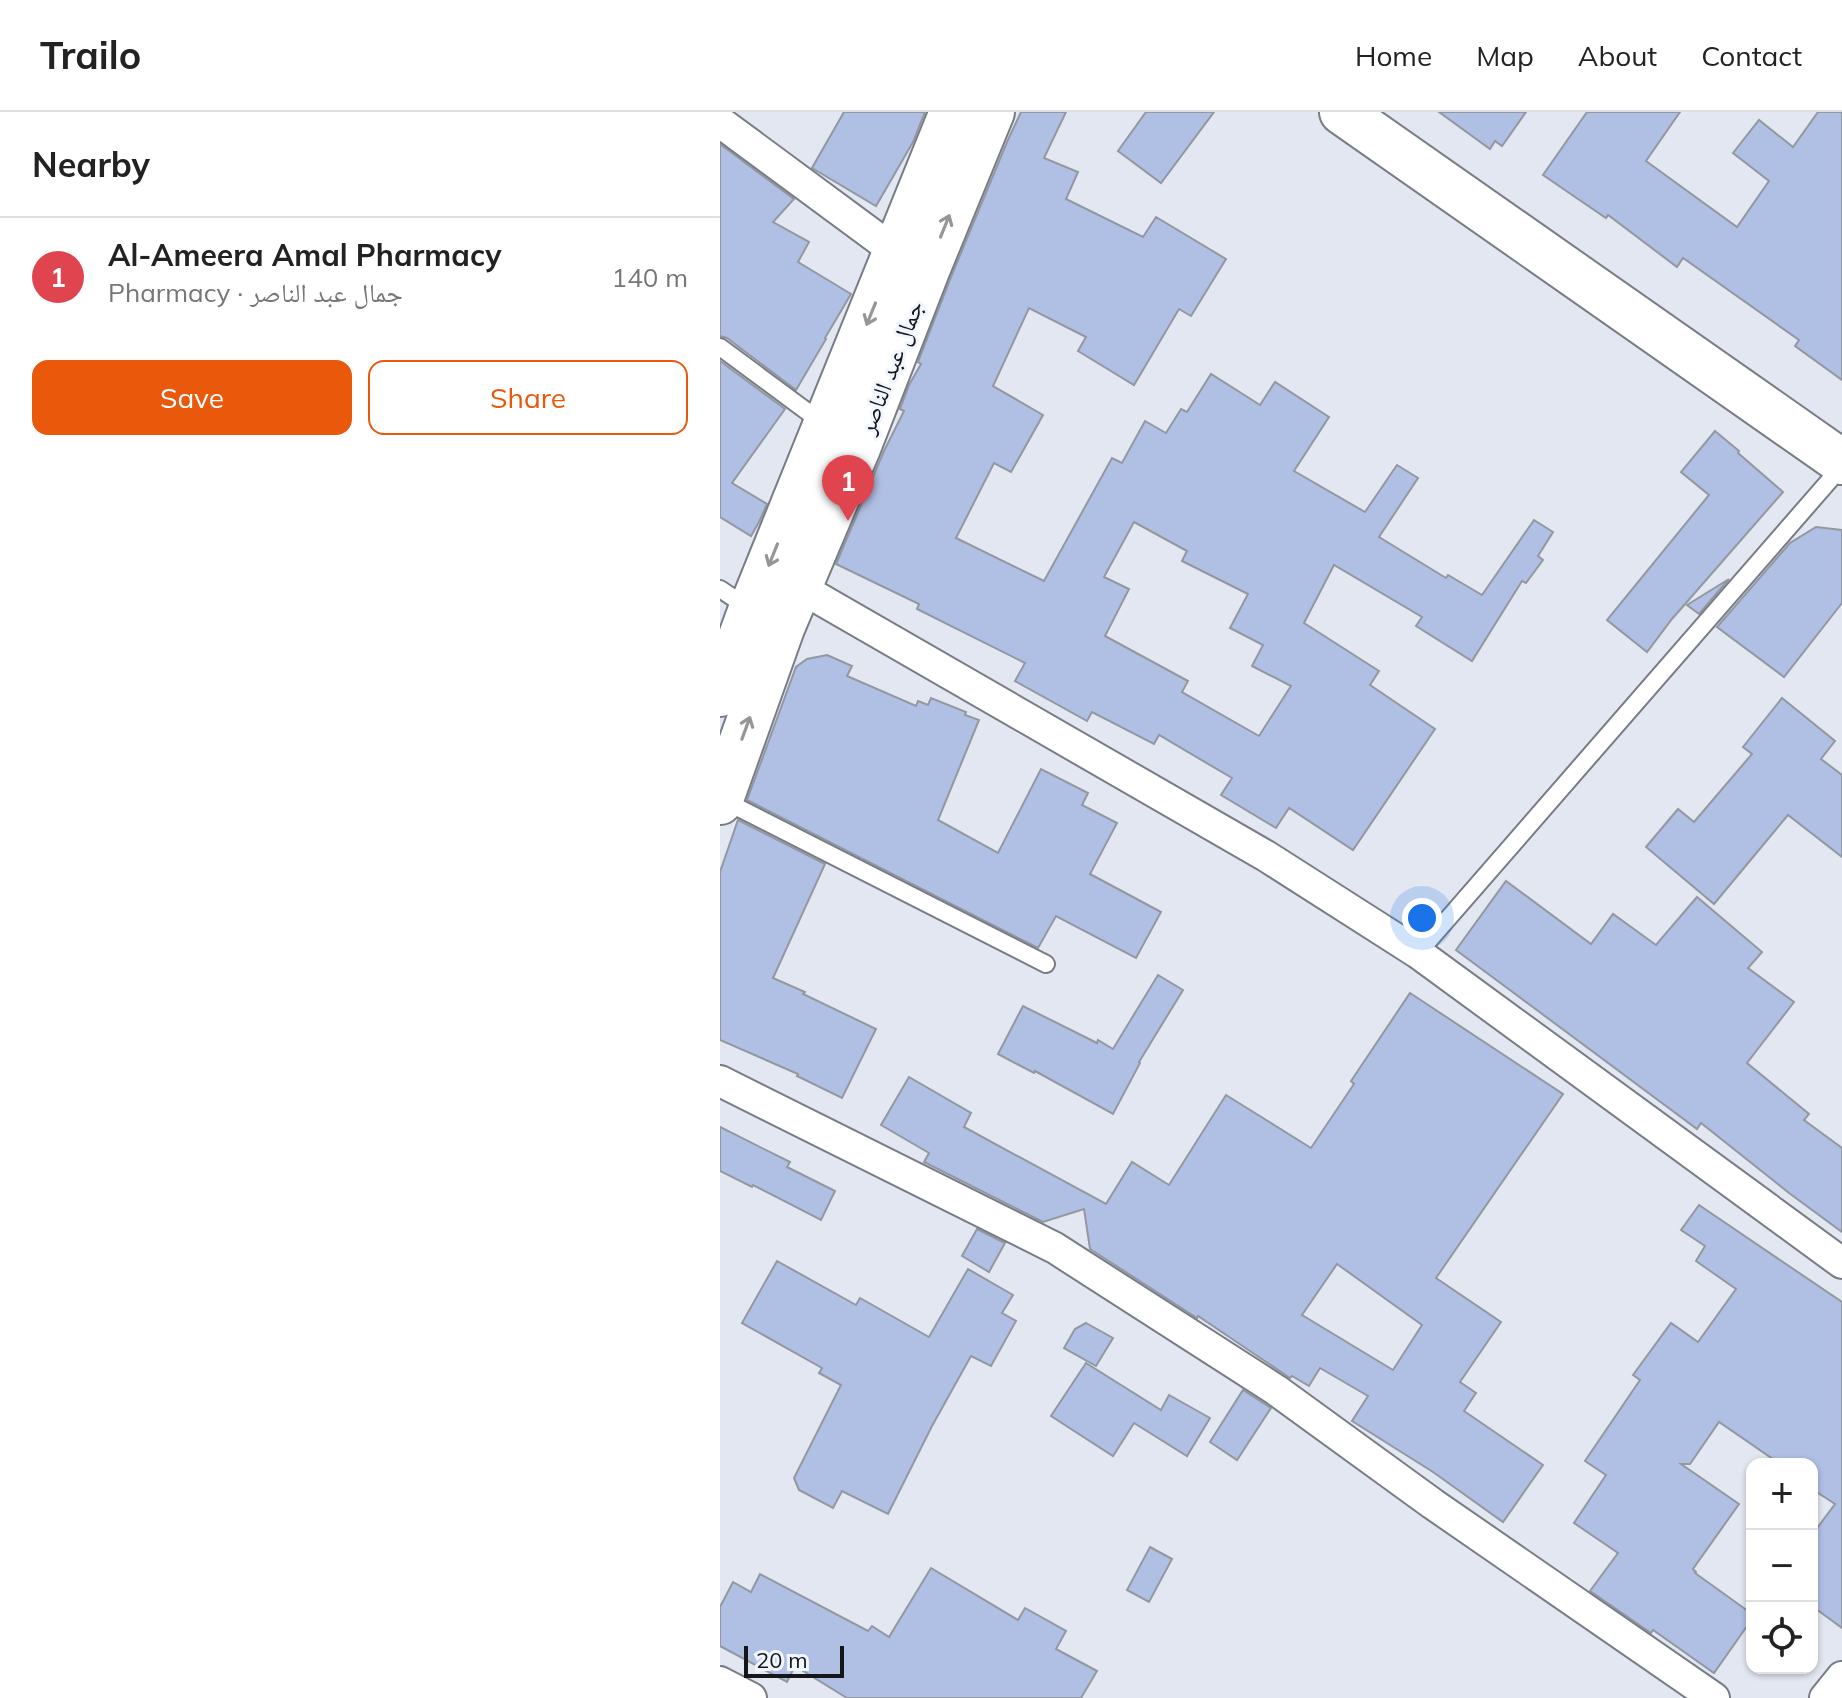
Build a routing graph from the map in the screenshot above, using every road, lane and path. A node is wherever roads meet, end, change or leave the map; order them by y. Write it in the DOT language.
graph roads {
  1 [pos="952,112"];
  2 [pos="992,112"];
  3 [pos="1342,112"];
  4 [pos="720,122"];
  5 [pos="912,260"];
  6 [pos="720,347"];
  7 [pos="842,436"];
  8 [pos="1842,464"];
  9 [pos="799,587"];
  10 [pos="757,613"];
  11 [pos="720,694"];
  12 [pos="721,800"];
  13 [pos="1418,953"];
  14 [pos="1046,964"];
  15 [pos="720,1081"];
  16 [pos="1842,1263"];
  17 [pos="1842,1677"];
  18 [pos="720,1682"];
  19 [pos="751,1698"];
  20 [pos="1714,1698"];
  21 [pos="1825,1698"];
  1 -- 5 [label="main road, جمال عبد الناصر"];
  5 -- 2 [label="main road, جمال عبد الناصر, one-way"];
  3 -- 8 [label="main road"];
  4 -- 5 [label="street"];
  5 -- 7 [label="main road, جمال عبد الناصر"];
  6 -- 7 [label="lane"];
  7 -- 9 [label="main road, جمال عبد الناصر"];
  7 -- 10 [label="main road, جمال عبد الناصر, one-way"];
  8 -- 13 [label="lane"];
  9 -- 10 [label="main road, جمال عبد الناصر"];
  9 -- 13 [label="street"];
  10 -- 11 [label="main road, جمال عبد الناصر"];
  12 -- 10 [label="main road, جمال عبد الناصر, one-way"];
  12 -- 14 [label="lane"];
  13 -- 16 [label="street"];
  15 -- 20 [label="street"];
  17 -- 21 [label="street"];
  18 -- 19 [label="street"];
}
